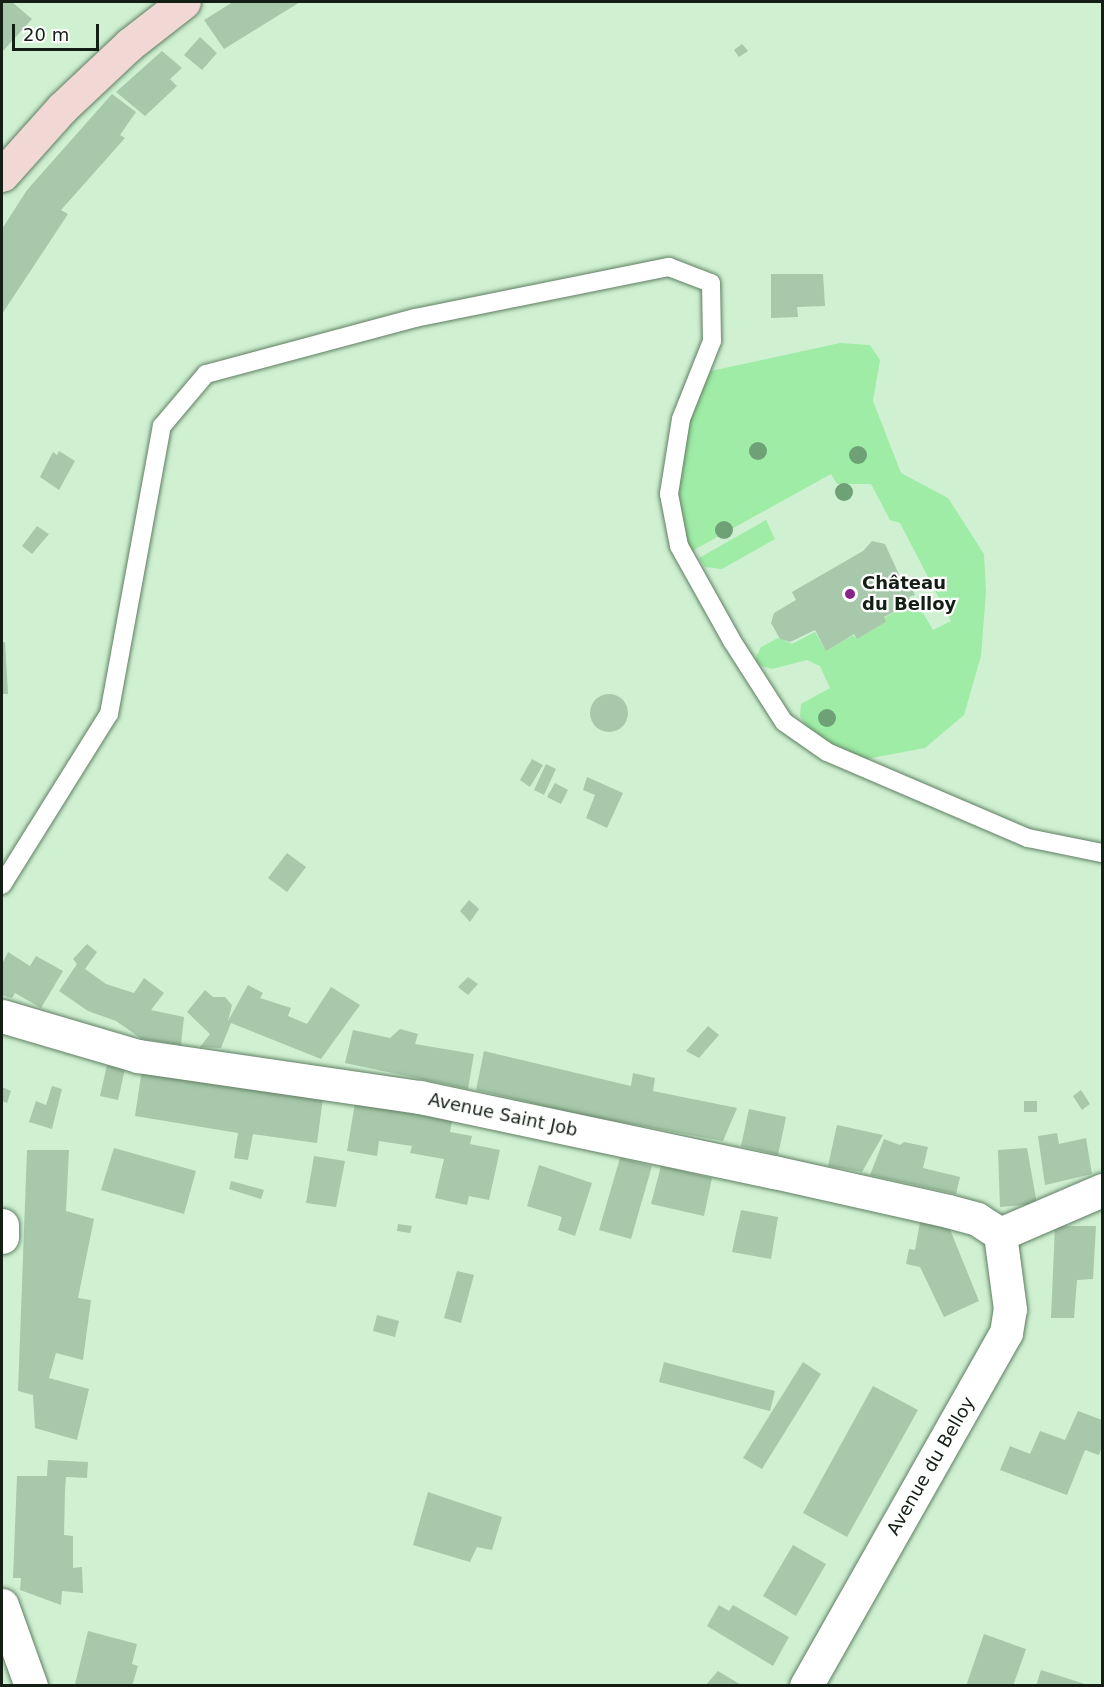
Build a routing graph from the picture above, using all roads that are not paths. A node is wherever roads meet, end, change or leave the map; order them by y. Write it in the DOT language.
graph roads {
  1 [pos="184,2"];
  2 [pos="4,168"];
  3 [pos="1102,853"];
  4 [pos="2,885"];
  5 [pos="2,1016"];
  6 [pos="1102,1190"];
  7 [pos="2,1224"];
  8 [pos="999,1234"];
  9 [pos="2,1237"];
  10 [pos="2,1605"];
  11 [pos="818,1681"];
  12 [pos="31,1686"];
  1 -- 2 [label="main road"];
  3 -- 4 [label="lane"];
  5 -- 8 [label="street, Avenue Saint Job"];
  6 -- 8 [label="street"];
  7 -- 9 [label="street"];
  8 -- 11 [label="street, Avenue du Belloy"];
  10 -- 12 [label="street"];
}
